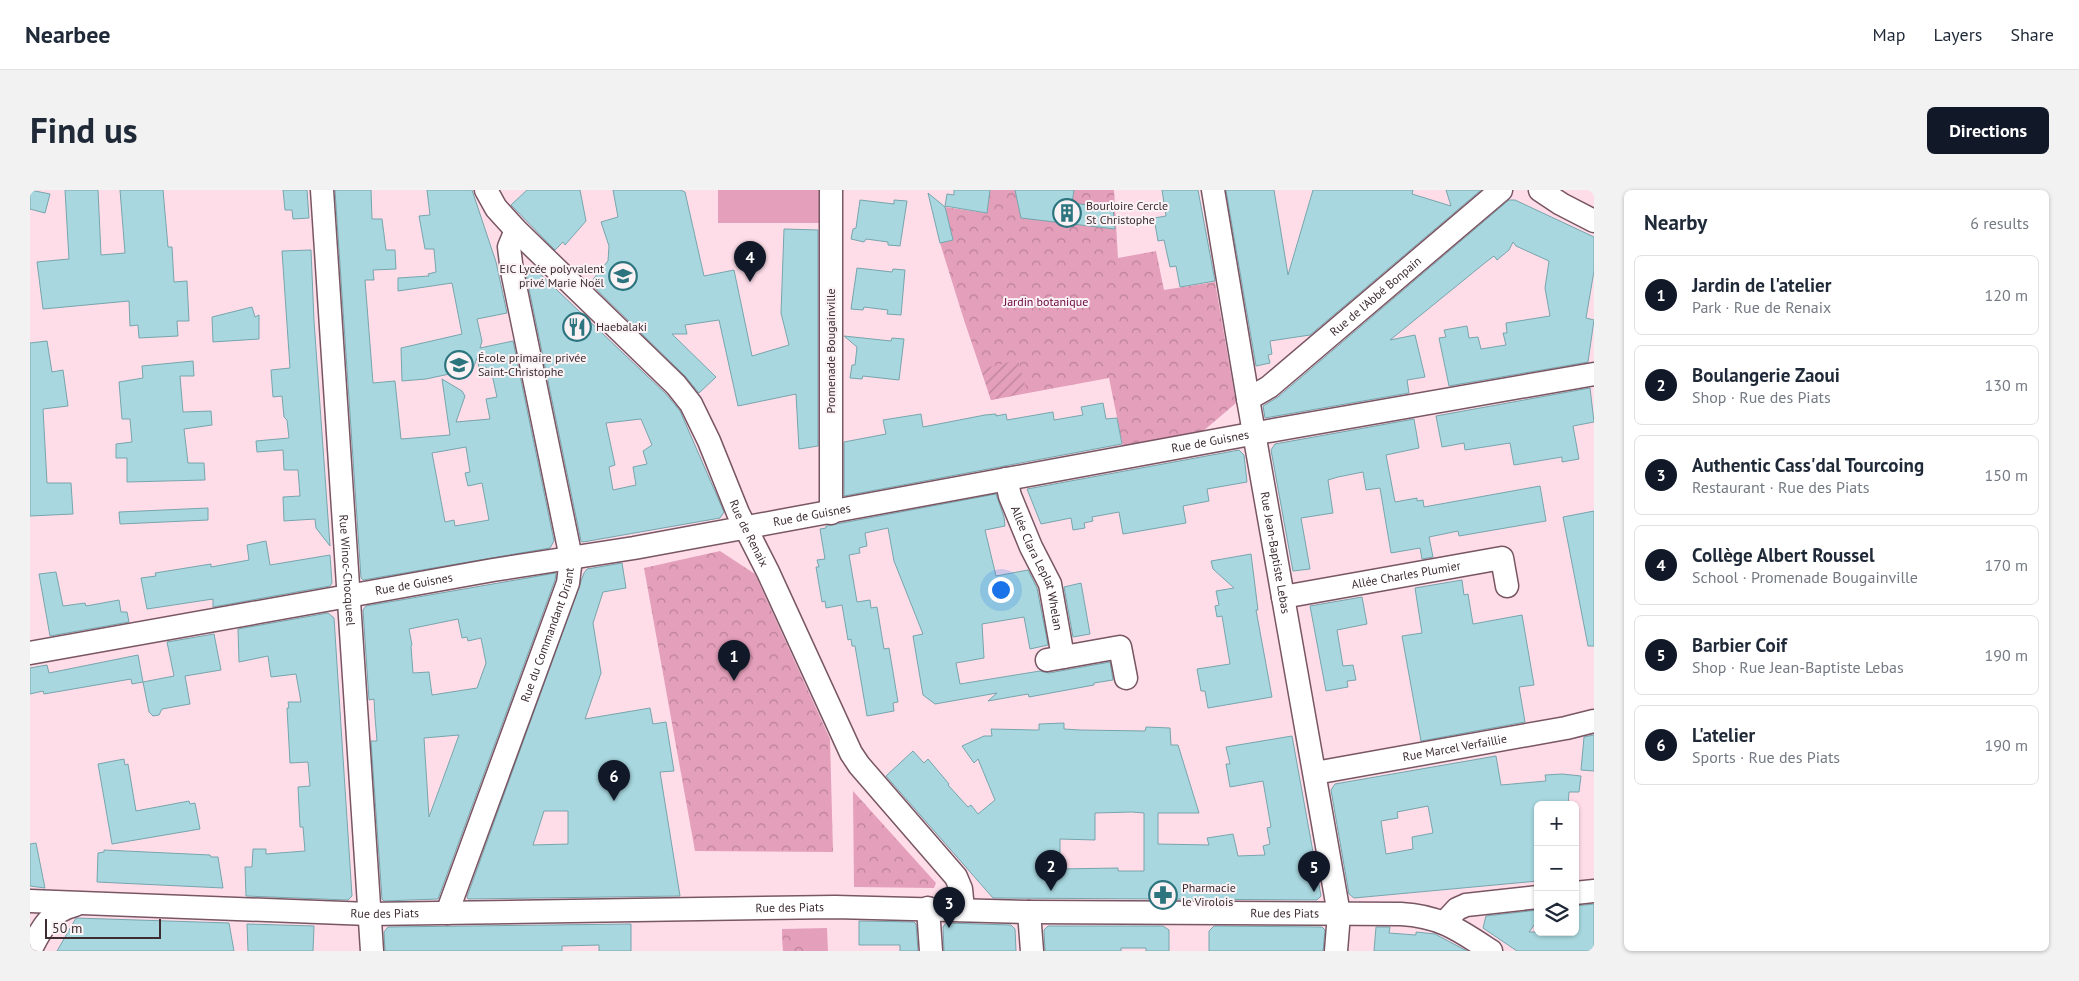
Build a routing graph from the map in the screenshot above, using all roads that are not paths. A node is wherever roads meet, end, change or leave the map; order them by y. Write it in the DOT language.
graph roads {
  1 [pos="322,190"];
  2 [pos="486,190"];
  3 [pos="831,190"];
  4 [pos="1213,190"];
  5 [pos="1501,190"];
  6 [pos="1540,190"];
  7 [pos="1594,221"];
  8 [pos="516,230"];
  9 [pos="1594,374"];
  10 [pos="1248,399"];
  11 [pos="1254,434"];
  12 [pos="1006,480"];
  13 [pos="831,513"];
  14 [pos="746,528"];
  15 [pos="571,558"];
  16 [pos="1507,586"];
  17 [pos="349,596"];
  18 [pos="1283,597"];
  19 [pos="30,653"];
  20 [pos="1126,678"];
  21 [pos="1594,720"];
  22 [pos="1315,773"];
  23 [pos="1594,892"];
  24 [pos="1579,893"];
  25 [pos="1534,897"];
  26 [pos="30,901"];
  27 [pos="79,904"];
  28 [pos="928,908"];
  29 [pos="963,909"];
  30 [pos="1029,912"];
  31 [pos="447,913"];
  32 [pos="369,914"];
  33 [pos="1339,914"];
  34 [pos="1445,922"];
  35 [pos="30,951"];
  36 [pos="372,951"];
  37 [pos="931,951"];
  38 [pos="1032,951"];
  39 [pos="1336,951"];
  40 [pos="1491,951"];
  1 -- 17 [label="street, Rue Winoc-Chocqueel"];
  2 -- 8 [label="street, Rue de Renaix"];
  3 -- 13 [label="street, Promenade Bougainville"];
  4 -- 10 [label="street, Rue Jean-Baptiste Lebas"];
  5 -- 10 [label="street, Rue de l'Abbé Bonpain"];
  6 -- 7 [label="street"];
  8 -- 14 [label="street, Rue de Renaix"];
  8 -- 15 [label="street, Rue du Commandant Driant"];
  9 -- 11 [label="street, Rue de Guisnes"];
  10 -- 11 [label="street, Rue Jean-Baptiste Lebas"];
  11 -- 12 [label="street, Rue de Guisnes"];
  11 -- 18 [label="street, Rue Jean-Baptiste Lebas"];
  12 -- 13 [label="street, Rue de Guisnes"];
  12 -- 20 [label="street, Allée Clara Leplat Whelan"];
  13 -- 14 [label="street, Rue de Guisnes"];
  14 -- 15 [label="street, Rue de Guisnes"];
  14 -- 29 [label="street, Rue de Renaix"];
  15 -- 17 [label="street, Rue de Guisnes"];
  15 -- 31 [label="street, Rue du Commandant Driant"];
  16 -- 18 [label="street, Allée Charles Plumier"];
  17 -- 19 [label="street, Rue de Guisnes"];
  17 -- 32 [label="street, Rue Winoc-Chocqueel"];
  18 -- 22 [label="street, Rue Jean-Baptiste Lebas"];
  21 -- 22 [label="street, Rue Marcel Verfaillie"];
  22 -- 33 [label="street, Rue Jean-Baptiste Lebas"];
  23 -- 24 [label="street"];
  25 -- 34 [label="street"];
  26 -- 27 [label="street, Rue des Piats"];
  27 -- 32 [label="street, Rue des Piats"];
  27 -- 35 [label="street, Rue des Piats"];
  28 -- 29 [label="street, Rue des Piats"];
  28 -- 31 [label="street, Rue des Piats"];
  28 -- 37 [label="street"];
  29 -- 30 [label="street, Rue des Piats"];
  30 -- 33 [label="street, Rue des Piats"];
  30 -- 38 [label="street"];
  31 -- 32 [label="street, Rue des Piats"];
  32 -- 36 [label="street, Rue Winoc-Chocqueel"];
  33 -- 34 [label="street, Rue des Piats"];
  33 -- 39 [label="street, Rue Jean-Baptiste Lebas"];
  34 -- 40 [label="street, Rue des Piats"];
}
